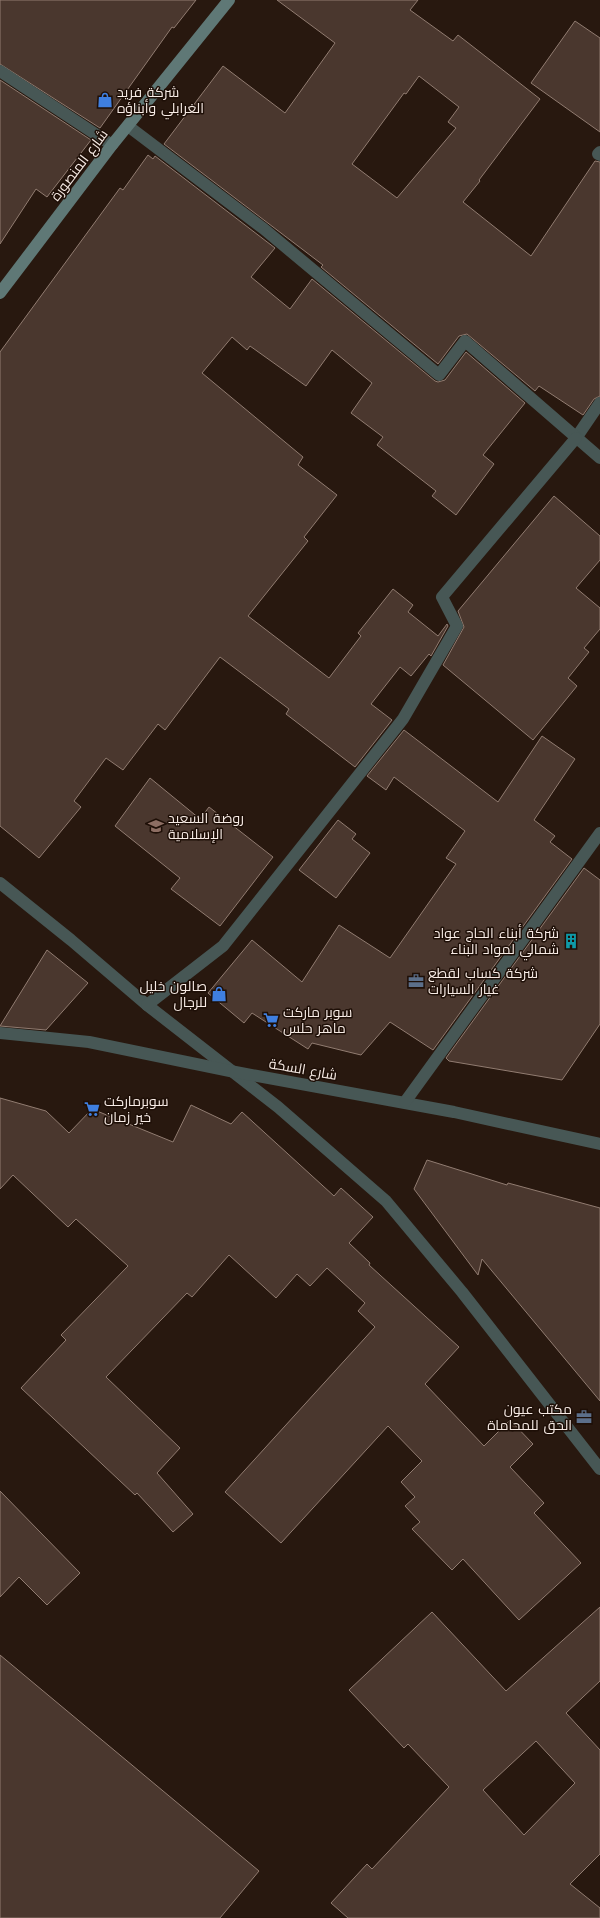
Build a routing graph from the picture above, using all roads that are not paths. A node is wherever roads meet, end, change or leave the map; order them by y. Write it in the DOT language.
graph roads {
  1 [pos="229,0"];
  2 [pos="0,71"];
  3 [pos="128,126"];
  4 [pos="112,145"];
  5 [pos="600,152"];
  6 [pos="600,155"];
  7 [pos="0,293"];
  8 [pos="600,403"];
  9 [pos="576,438"];
  10 [pos="600,458"];
  11 [pos="600,833"];
  12 [pos="0,883"];
  13 [pos="147,1005"];
  14 [pos="0,1034"];
  15 [pos="230,1071"];
  16 [pos="405,1102"];
  17 [pos="600,1144"];
  18 [pos="600,1469"];
  1 -- 3 [label="main road, شارع المنصورة"];
  2 -- 4 [label="street"];
  3 -- 4 [label="main road, شارع المنصورة"];
  3 -- 9 [label="street"];
  4 -- 7 [label="main road, شارع المنصورة"];
  5 -- 6 [label="street"];
  8 -- 9 [label="street"];
  9 -- 10 [label="street"];
  9 -- 13 [label="street"];
  11 -- 16 [label="street"];
  12 -- 13 [label="street"];
  13 -- 15 [label="street"];
  14 -- 15 [label="street, شارع السكة"];
  15 -- 16 [label="street, شارع السكة"];
  15 -- 18 [label="street"];
  16 -- 17 [label="street, شارع السكة"];
}
